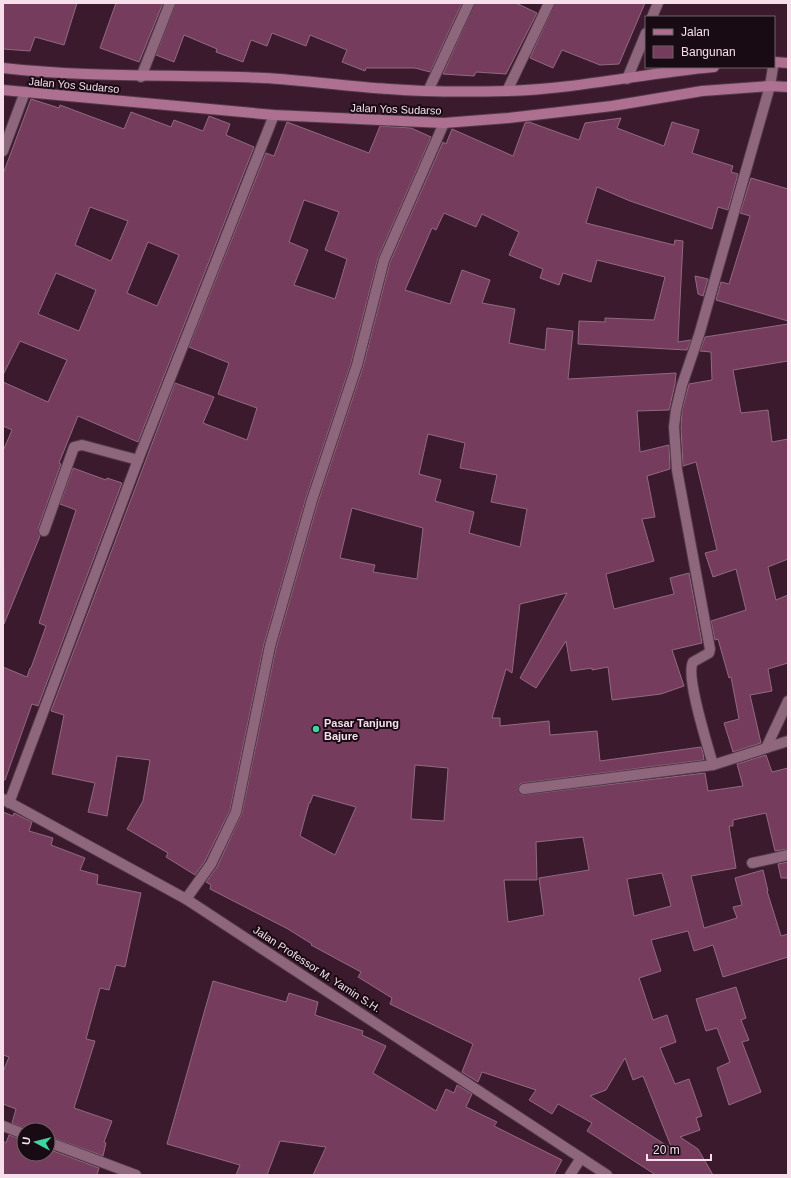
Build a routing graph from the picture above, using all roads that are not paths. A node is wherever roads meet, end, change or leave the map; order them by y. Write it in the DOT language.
graph roads {
  1 [pos="170,3"];
  2 [pos="469,3"];
  3 [pos="549,3"];
  4 [pos="658,3"];
  5 [pos="652,16"];
  6 [pos="645,36"];
  7 [pos="775,62"];
  8 [pos="788,63"];
  9 [pos="3,68"];
  10 [pos="707,68"];
  11 [pos="772,68"];
  12 [pos="141,77"];
  13 [pos="628,79"];
  14 [pos="770,86"];
  15 [pos="788,87"];
  16 [pos="3,90"];
  17 [pos="428,91"];
  18 [pos="507,91"];
  19 [pos="25,92"];
  20 [pos="274,115"];
  21 [pos="444,123"];
  22 [pos="3,151"];
  23 [pos="138,460"];
  24 [pos="44,531"];
  25 [pos="788,700"];
  26 [pos="788,741"];
  27 [pos="766,748"];
  28 [pos="713,765"];
  29 [pos="524,790"];
  30 [pos="6,801"];
  31 [pos="788,855"];
  32 [pos="752,863"];
  33 [pos="186,899"];
  34 [pos="3,1126"];
  35 [pos="16,1131"];
  36 [pos="56,1145"];
  37 [pos="581,1158"];
  38 [pos="119,1171"];
  39 [pos="136,1175"];
  40 [pos="570,1175"];
  41 [pos="607,1175"];
  1 -- 12 [label="street"];
  2 -- 17 [label="street"];
  3 -- 18 [label="street"];
  4 -- 5 [label="street"];
  6 -- 13 [label="street"];
  7 -- 8 [label="main road"];
  9 -- 12 [label="main road, Jalan Yos Sudarso"];
  10 -- 13 [label="main road, Jalan Yos Sudarso"];
  11 -- 14 [label="street"];
  12 -- 17 [label="main road, Jalan Yos Sudarso"];
  13 -- 18 [label="main road, Jalan Yos Sudarso"];
  14 -- 15 [label="main road, Jalan Yos Sudarso"];
  14 -- 21 [label="main road, Jalan Yos Sudarso"];
  14 -- 28 [label="street"];
  16 -- 19 [label="main road, Jalan Yos Sudarso"];
  17 -- 18 [label="main road, Jalan Yos Sudarso"];
  19 -- 20 [label="main road, Jalan Yos Sudarso"];
  19 -- 22 [label="street"];
  20 -- 21 [label="main road, Jalan Yos Sudarso"];
  20 -- 23 [label="street"];
  21 -- 33 [label="street"];
  23 -- 24 [label="street"];
  23 -- 30 [label="street"];
  25 -- 27 [label="street"];
  26 -- 27 [label="street"];
  27 -- 28 [label="street"];
  28 -- 29 [label="street"];
  30 -- 33 [label="street, Jalan Professor M. Yamin S.H."];
  31 -- 32 [label="street"];
  33 -- 37 [label="street, Jalan Professor M. Yamin S.H."];
  34 -- 35 [label="street"];
  36 -- 38 [label="street"];
  37 -- 40 [label="street"];
  37 -- 41 [label="street, Jalan Professor M. Yamin S.H."];
  38 -- 39 [label="street"];
}
